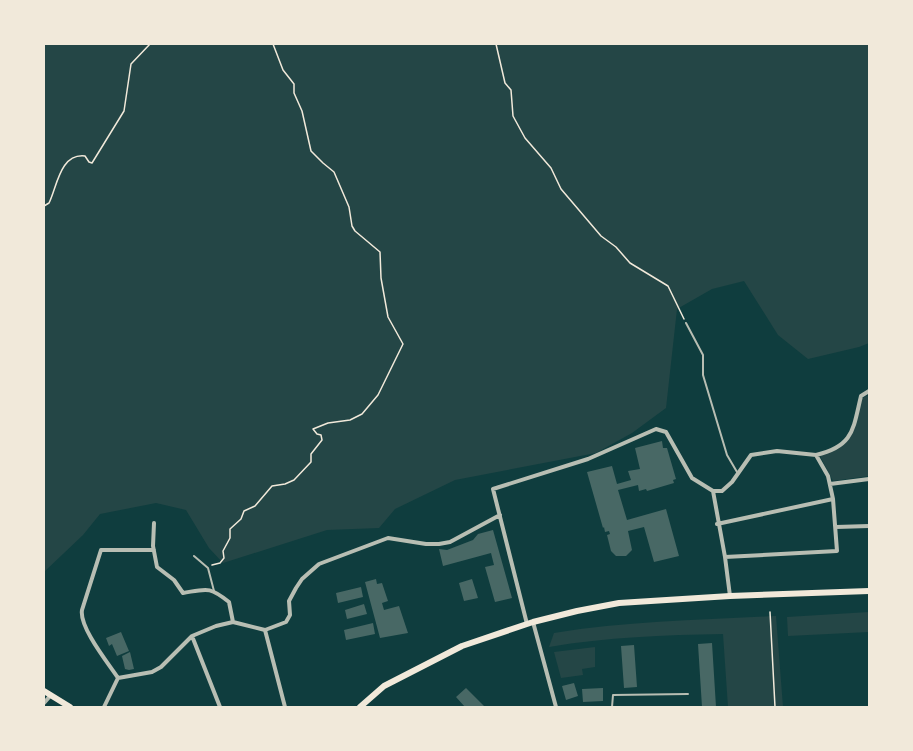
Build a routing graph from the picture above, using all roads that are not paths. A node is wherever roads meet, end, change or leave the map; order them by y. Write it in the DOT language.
graph roads {
  1 [pos="686,323"];
  2 [pos="869,391"];
  3 [pos="816,456"];
  4 [pos="738,473"];
  5 [pos="869,479"];
  6 [pos="830,484"];
  7 [pos="713,491"];
  8 [pos="833,499"];
  9 [pos="500,515"];
  10 [pos="154,523"];
  11 [pos="717,524"];
  12 [pos="869,526"];
  13 [pos="836,527"];
  14 [pos="154,550"];
  15 [pos="194,556"];
  16 [pos="725,557"];
  17 [pos="214,591"];
  18 [pos="869,591"];
  19 [pos="730,596"];
  20 [pos="233,622"];
  21 [pos="530,623"];
  22 [pos="265,630"];
  23 [pos="192,636"];
  24 [pos="118,678"];
  25 [pos="44,691"];
  26 [pos="688,694"];
  27 [pos="51,695"];
  28 [pos="44,703"];
  29 [pos="70,707"];
  30 [pos="104,707"];
  31 [pos="220,707"];
  32 [pos="286,707"];
  33 [pos="360,707"];
  34 [pos="556,707"];
  35 [pos="612,707"];
  1 -- 4 [label="lane"];
  2 -- 3 [label="street"];
  3 -- 4 [label="street"];
  3 -- 6 [label="street"];
  4 -- 7 [label="street"];
  5 -- 6 [label="street"];
  6 -- 8 [label="street"];
  7 -- 9 [label="street"];
  7 -- 11 [label="street"];
  8 -- 11 [label="street"];
  8 -- 13 [label="street"];
  9 -- 21 [label="street"];
  9 -- 22 [label="street"];
  10 -- 14 [label="street"];
  11 -- 16 [label="street"];
  12 -- 13 [label="street"];
  13 -- 16 [label="street"];
  14 -- 17 [label="street"];
  14 -- 24 [label="street"];
  15 -- 17 [label="lane"];
  16 -- 19 [label="street"];
  17 -- 20 [label="street"];
  18 -- 19 [label="main road"];
  19 -- 21 [label="main road"];
  20 -- 22 [label="street"];
  20 -- 23 [label="street"];
  21 -- 33 [label="main road"];
  21 -- 34 [label="street"];
  22 -- 32 [label="street"];
  23 -- 24 [label="street"];
  23 -- 31 [label="street"];
  24 -- 30 [label="street"];
  25 -- 27 [label="main road"];
  26 -- 35 [label="lane"];
  27 -- 28 [label="street"];
  27 -- 29 [label="main road"];
}
